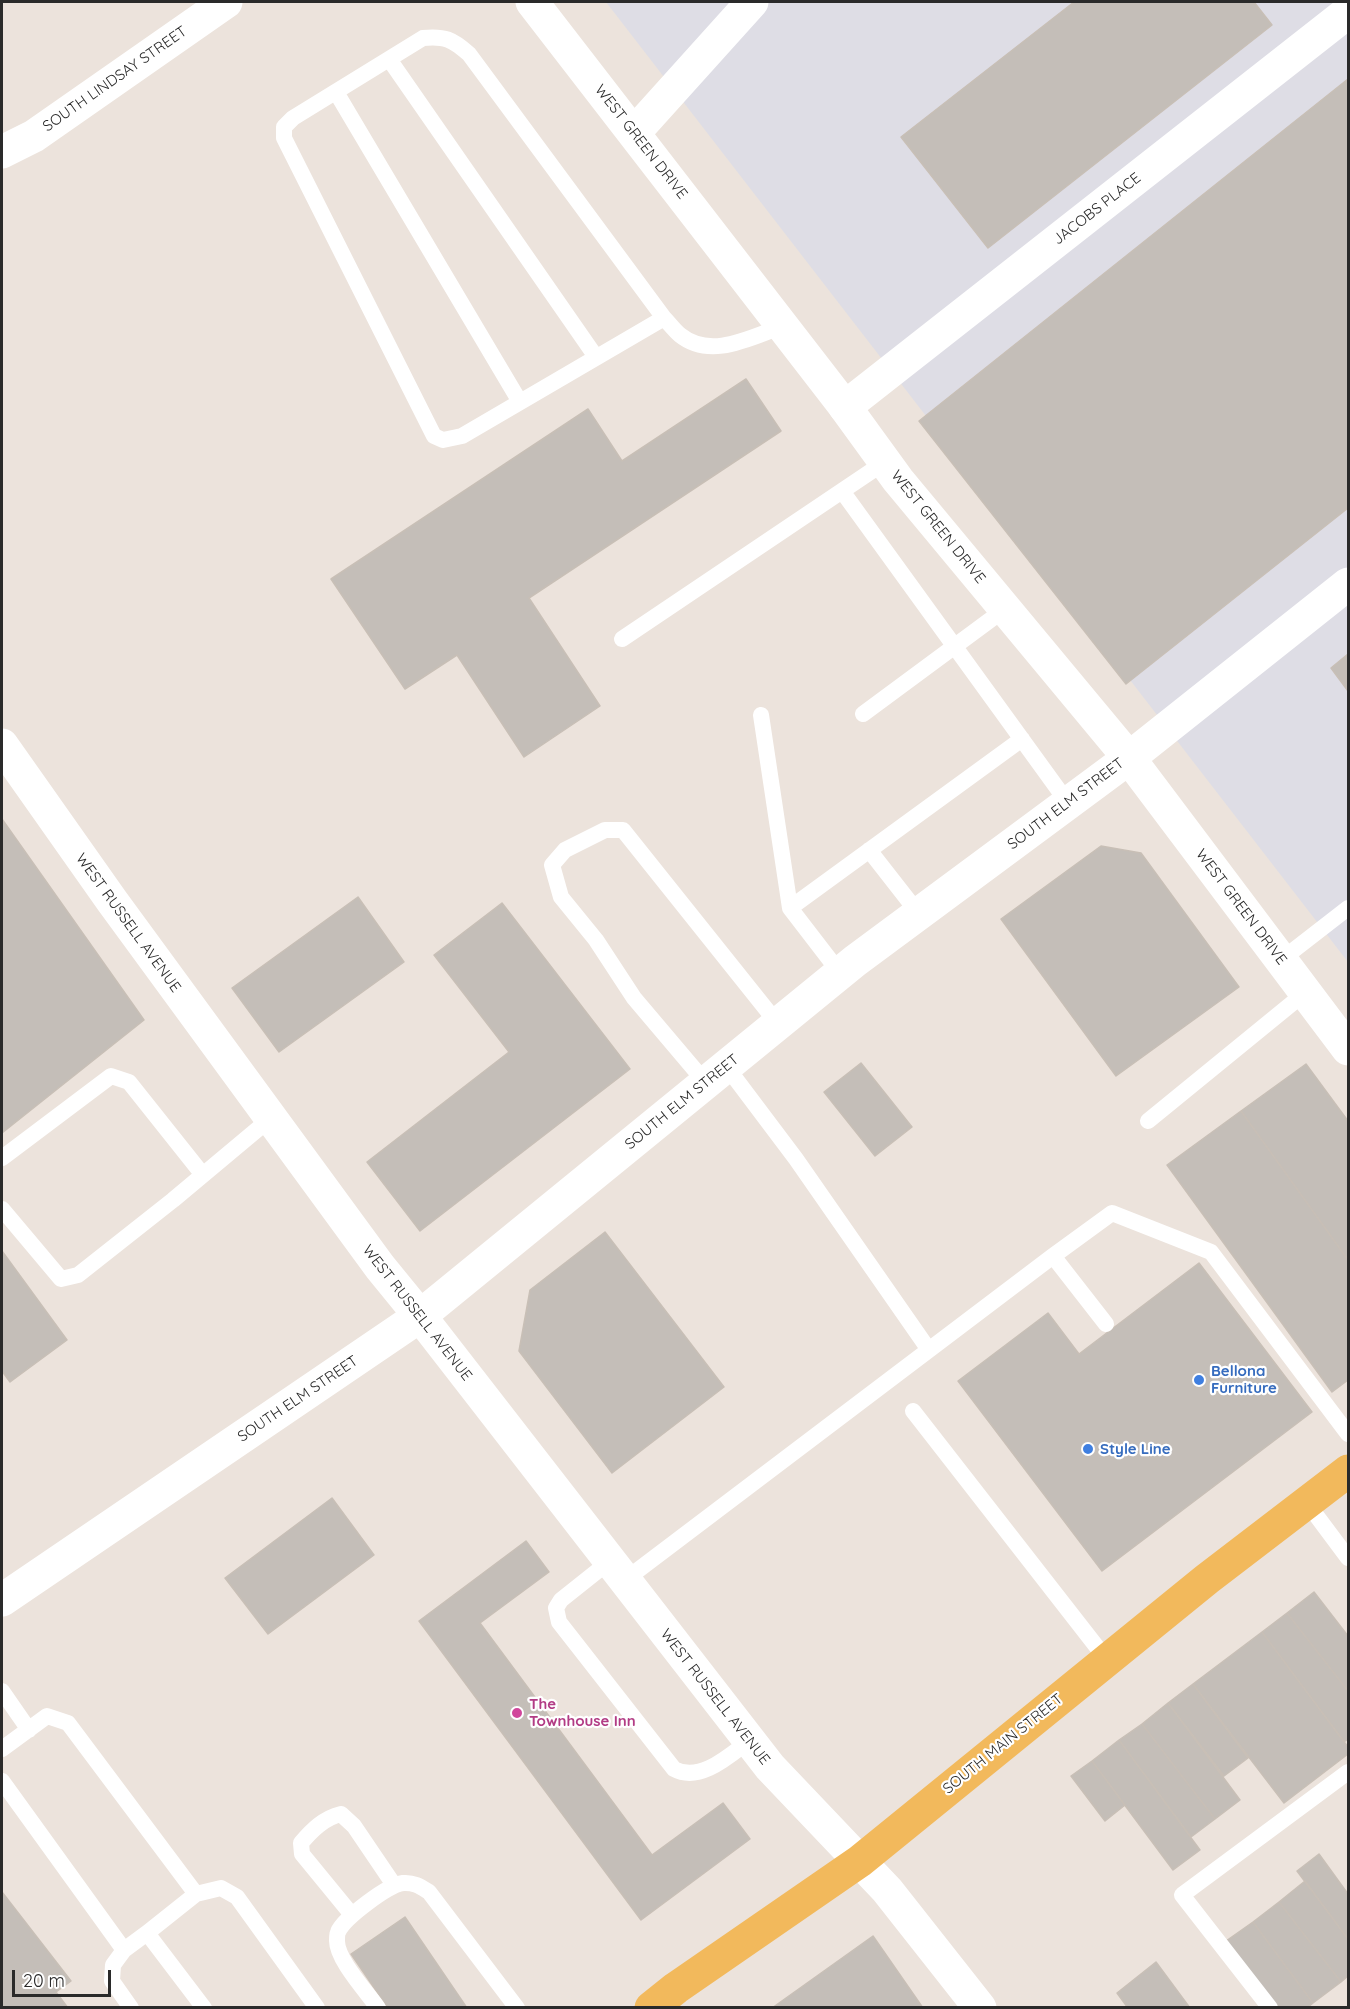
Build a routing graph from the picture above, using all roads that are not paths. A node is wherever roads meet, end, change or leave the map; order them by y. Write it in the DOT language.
graph roads {
  1 [pos="226,2"];
  2 [pos="532,2"];
  3 [pos="752,2"];
  4 [pos="1348,12"];
  5 [pos="389,59"];
  6 [pos="336,92"];
  7 [pos="634,133"];
  8 [pos="2,152"];
  9 [pos="664,318"];
  10 [pos="783,326"];
  11 [pos="596,357"];
  12 [pos="520,402"];
  13 [pos="845,407"];
  14 [pos="885,462"];
  15 [pos="842,491"];
  16 [pos="1348,584"];
  17 [pos="1005,609"];
  18 [pos="622,639"];
  19 [pos="955,648"];
  20 [pos="863,714"];
  21 [pos="761,715"];
  22 [pos="1022,739"];
  23 [pos="2,745"];
  24 [pos="1129,758"];
  25 [pos="1068,803"];
  26 [pos="869,850"];
  27 [pos="790,908"];
  28 [pos="1348,908"];
  29 [pos="919,914"];
  30 [pos="1281,960"];
  31 [pos="840,973"];
  32 [pos="1306,992"];
  33 [pos="778,1024"];
  34 [pos="1348,1046"];
  35 [pos="716,1074"];
  36 [pos="271,1118"];
  37 [pos="1148,1120"];
  38 [pos="2,1158"];
  39 [pos="203,1175"];
  40 [pos="2,1209"];
  41 [pos="1053,1256"];
  42 [pos="420,1316"];
  43 [pos="1106,1324"];
  44 [pos="929,1350"];
  45 [pos="913,1411"];
  46 [pos="1348,1434"];
  47 [pos="1348,1471"];
  48 [pos="1307,1503"];
  49 [pos="1348,1558"];
  50 [pos="617,1570"];
  51 [pos="2,1599"];
  52 [pos="1107,1660"];
  53 [pos="2,1691"];
  54 [pos="29,1730"];
  55 [pos="749,1741"];
  56 [pos="2,1749"];
  57 [pos="1348,1772"];
  58 [pos="2,1781"];
  59 [pos="860,1861"];
  60 [pos="394,1885"];
  61 [pos="196,1894"];
  62 [pos="352,1915"];
  63 [pos="147,1933"];
  64 [pos="124,1950"];
  65 [pos="131,2007"];
  66 [pos="204,2007"];
  67 [pos="317,2007"];
  68 [pos="378,2007"];
  69 [pos="517,2007"];
  70 [pos="651,2007"];
  71 [pos="980,2007"];
  72 [pos="1270,2007"];
  1 -- 8 [label="main road, SOUTH LINDSAY STREET"];
  2 -- 7 [label="main road, WEST GREEN DRIVE"];
  3 -- 7 [label="main road"];
  4 -- 13 [label="main road, JACOBS PLACE"];
  5 -- 6 [label="lane"];
  5 -- 9 [label="lane"];
  5 -- 11 [label="lane"];
  6 -- 12 [label="lane"];
  6 -- 12 [label="lane"];
  7 -- 10 [label="main road, WEST GREEN DRIVE"];
  9 -- 10 [label="lane"];
  9 -- 11 [label="lane"];
  10 -- 13 [label="main road, WEST GREEN DRIVE"];
  11 -- 12 [label="lane"];
  13 -- 14 [label="main road, WEST GREEN DRIVE"];
  14 -- 15 [label="lane"];
  14 -- 17 [label="main road, WEST GREEN DRIVE"];
  15 -- 18 [label="lane"];
  15 -- 19 [label="lane"];
  16 -- 24 [label="main road, SOUTH ELM STREET"];
  17 -- 19 [label="lane"];
  17 -- 24 [label="main road, WEST GREEN DRIVE"];
  19 -- 20 [label="lane"];
  19 -- 22 [label="lane"];
  21 -- 27 [label="lane"];
  22 -- 25 [label="lane"];
  22 -- 26 [label="lane"];
  23 -- 36 [label="main road, WEST RUSSELL AVENUE"];
  24 -- 25 [label="main road, SOUTH ELM STREET"];
  24 -- 30 [label="main road, WEST GREEN DRIVE"];
  25 -- 29 [label="main road, SOUTH ELM STREET"];
  26 -- 27 [label="lane"];
  26 -- 29 [label="lane"];
  27 -- 31 [label="lane"];
  28 -- 30 [label="lane"];
  29 -- 31 [label="main road, SOUTH ELM STREET"];
  30 -- 32 [label="main road, WEST GREEN DRIVE"];
  31 -- 33 [label="main road, SOUTH ELM STREET"];
  32 -- 34 [label="main road, WEST GREEN DRIVE"];
  32 -- 37 [label="lane"];
  33 -- 35 [label="main road, SOUTH ELM STREET"];
  33 -- 35 [label="lane"];
  35 -- 42 [label="main road, SOUTH ELM STREET"];
  35 -- 44 [label="lane"];
  36 -- 39 [label="lane"];
  36 -- 42 [label="main road, WEST RUSSELL AVENUE"];
  38 -- 39 [label="lane"];
  39 -- 40 [label="lane"];
  41 -- 43 [label="lane"];
  41 -- 44 [label="lane"];
  41 -- 46 [label="lane"];
  42 -- 50 [label="main road, WEST RUSSELL AVENUE"];
  42 -- 51 [label="main road, SOUTH ELM STREET"];
  44 -- 50 [label="lane"];
  45 -- 52 [label="lane"];
  47 -- 48 [label="main road, SOUTH MAIN STREET"];
  48 -- 49 [label="lane"];
  48 -- 52 [label="main road, SOUTH MAIN STREET"];
  50 -- 55 [label="main road, WEST RUSSELL AVENUE"];
  50 -- 55 [label="lane"];
  52 -- 59 [label="main road, SOUTH MAIN STREET"];
  53 -- 54 [label="lane"];
  54 -- 56 [label="lane"];
  54 -- 61 [label="lane"];
  55 -- 59 [label="main road, WEST RUSSELL AVENUE"];
  57 -- 72 [label="lane"];
  58 -- 64 [label="lane"];
  59 -- 70 [label="main road, SOUTH MAIN STREET"];
  59 -- 71 [label="main road, WEST RUSSELL AVENUE"];
  60 -- 62 [label="lane"];
  60 -- 62 [label="lane"];
  60 -- 69 [label="lane"];
  61 -- 63 [label="lane"];
  61 -- 67 [label="lane"];
  62 -- 68 [label="lane"];
  63 -- 64 [label="lane"];
  63 -- 66 [label="lane"];
  64 -- 65 [label="lane"];
}
